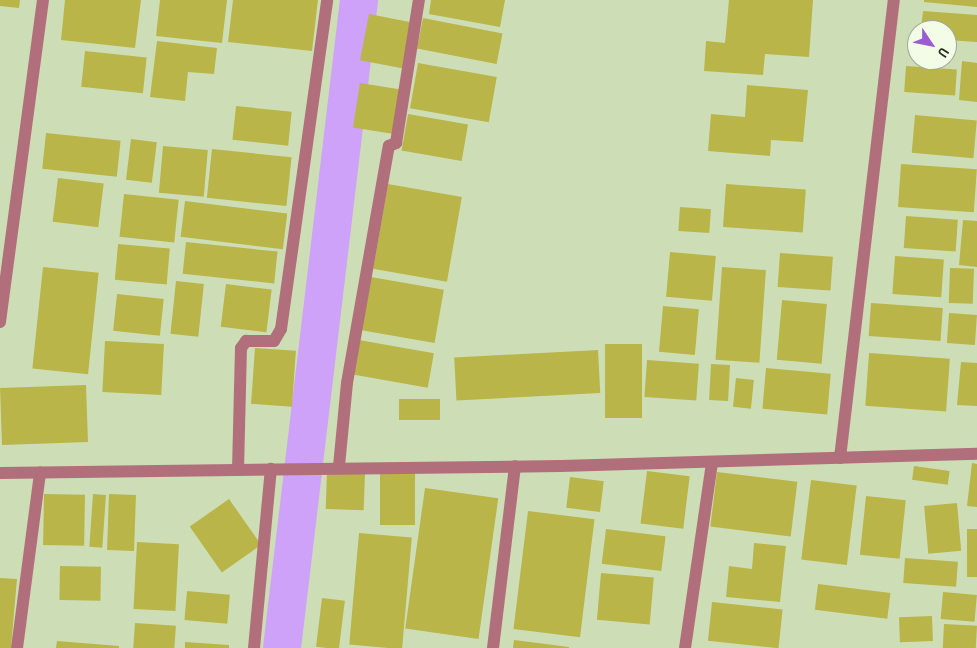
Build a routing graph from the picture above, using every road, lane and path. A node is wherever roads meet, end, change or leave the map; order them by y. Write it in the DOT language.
graph roads {
  1 [pos="43,0"];
  2 [pos="327,0"];
  3 [pos="419,0"];
  4 [pos="894,0"];
  5 [pos="0,322"];
  6 [pos="977,454"];
  7 [pos="840,458"];
  8 [pos="712,462"];
  9 [pos="339,466"];
  10 [pos="515,466"];
  11 [pos="274,469"];
  12 [pos="238,470"];
  13 [pos="0,473"];
  14 [pos="40,473"];
  15 [pos="17,648"];
  16 [pos="254,648"];
  17 [pos="493,648"];
  18 [pos="685,648"];
  1 -- 5 [label="street"];
  2 -- 12 [label="street"];
  3 -- 9 [label="street"];
  4 -- 7 [label="street"];
  6 -- 7 [label="street"];
  7 -- 8 [label="street"];
  8 -- 10 [label="street"];
  8 -- 18 [label="street"];
  9 -- 10 [label="street"];
  9 -- 11 [label="street"];
  10 -- 17 [label="street"];
  11 -- 12 [label="street"];
  11 -- 16 [label="street"];
  12 -- 14 [label="street"];
  13 -- 14 [label="street"];
  14 -- 15 [label="street"];
}
